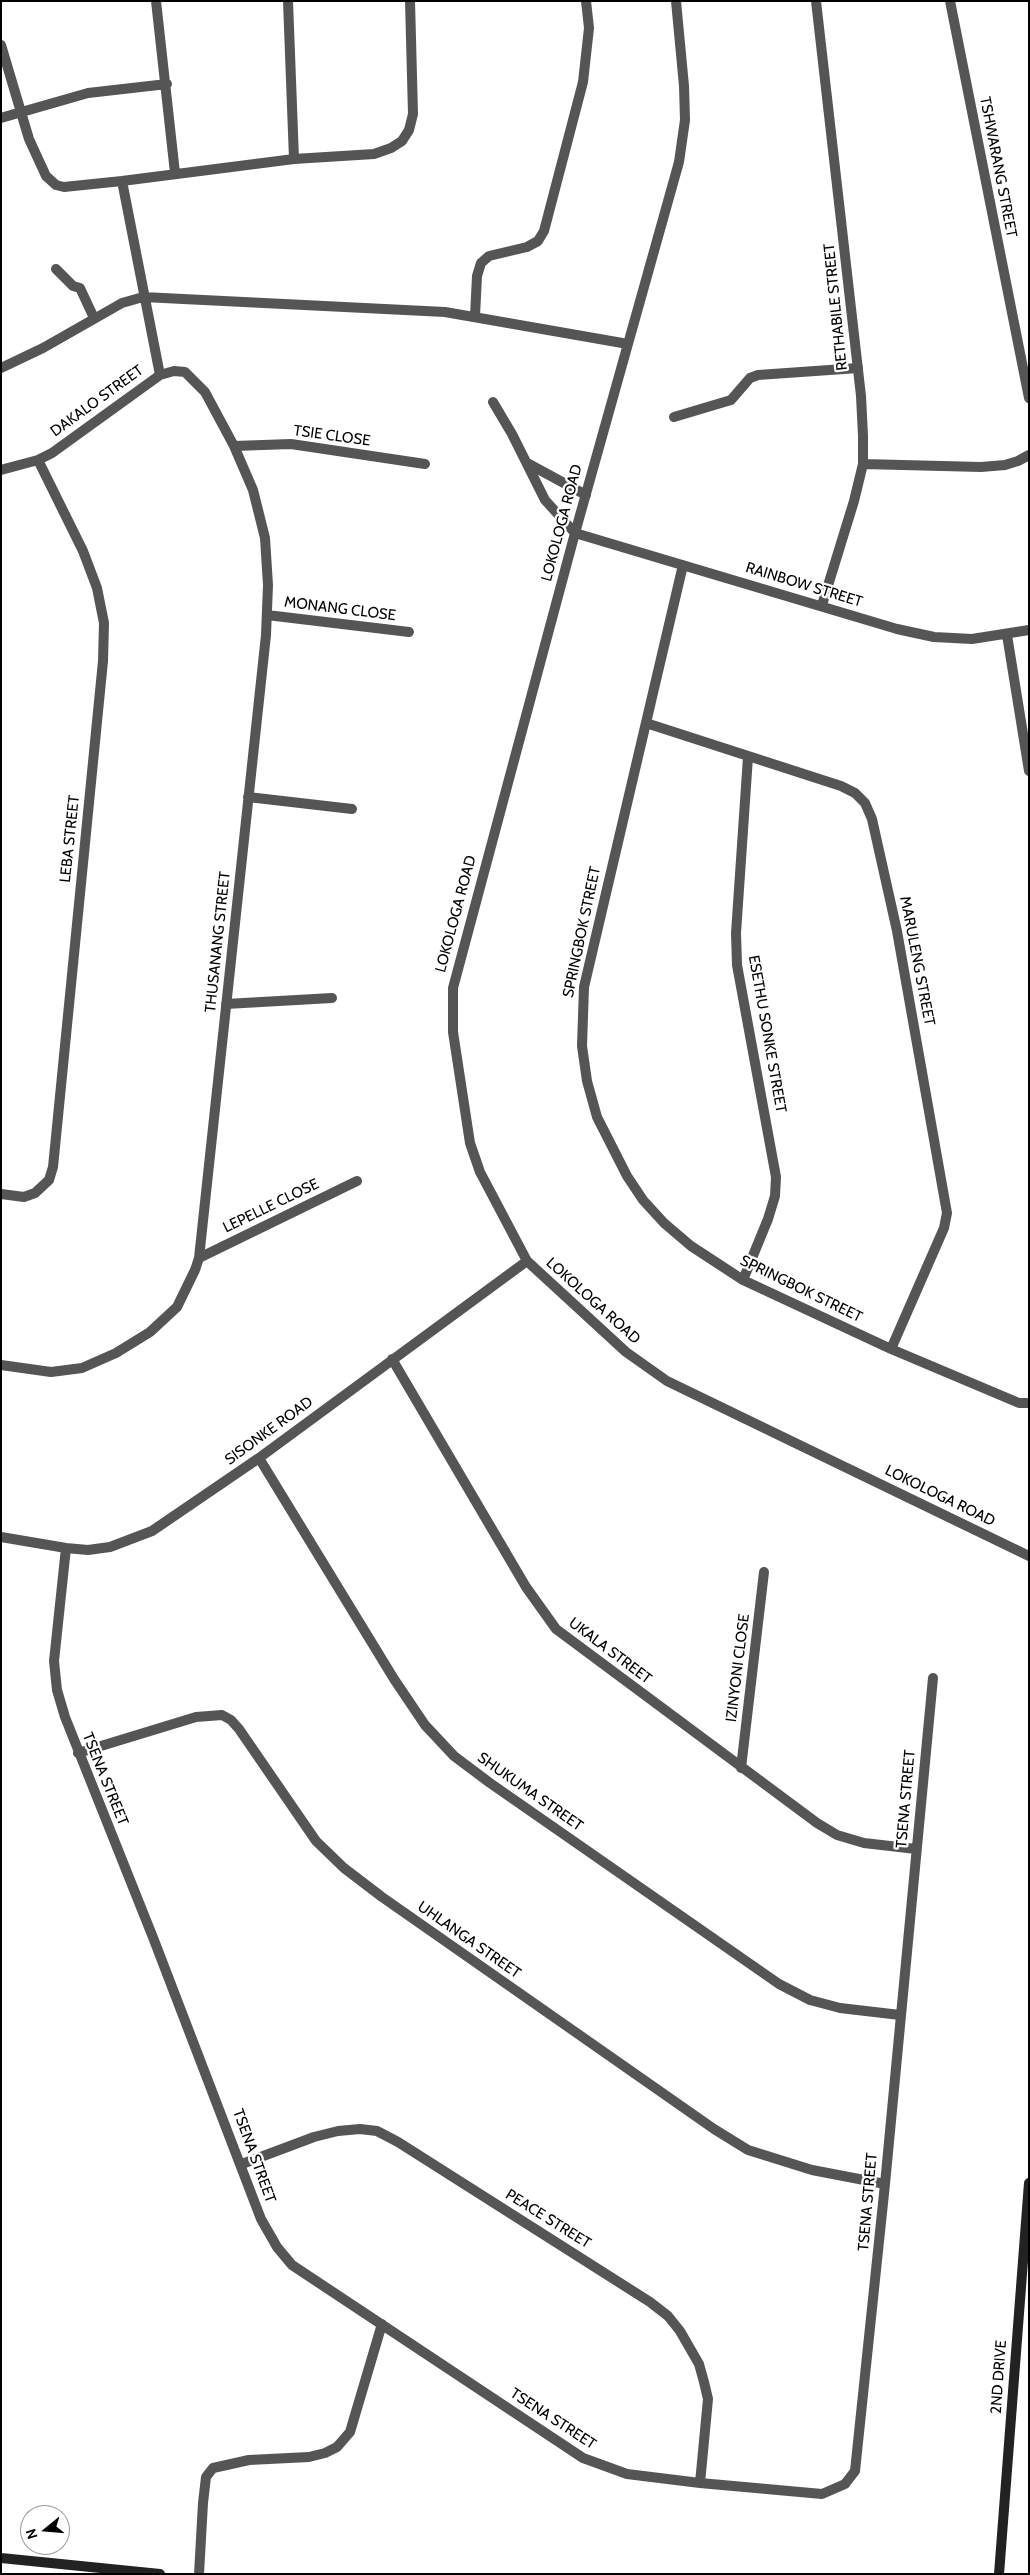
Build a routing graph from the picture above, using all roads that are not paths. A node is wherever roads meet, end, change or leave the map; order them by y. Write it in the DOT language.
graph roads {
  1 [pos="156,1"];
  2 [pos="288,1"];
  3 [pos="410,1"];
  4 [pos="586,1"];
  5 [pos="676,1"];
  6 [pos="816,1"];
  7 [pos="950,1"];
  8 [pos="1,45"];
  9 [pos="167,84"];
  10 [pos="21,112"];
  11 [pos="1,118"];
  12 [pos="294,159"];
  13 [pos="175,173"];
  14 [pos="122,181"];
  15 [pos="56,269"];
  16 [pos="143,296"];
  17 [pos="475,316"];
  18 [pos="94,318"];
  19 [pos="628,344"];
  20 [pos="1,368"];
  21 [pos="858,368"];
  22 [pos="160,375"];
  23 [pos="205,392"];
  24 [pos="1029,398"];
  25 [pos="493,402"];
  26 [pos="674,417"];
  27 [pos="234,446"];
  28 [pos="1029,455"];
  29 [pos="38,460"];
  30 [pos="527,463"];
  31 [pos="425,464"];
  32 [pos="863,464"];
  33 [pos="1,470"];
  34 [pos="586,494"];
  35 [pos="575,532"];
  36 [pos="684,565"];
  37 [pos="822,605"];
  38 [pos="267,615"];
  39 [pos="1029,630"];
  40 [pos="409,632"];
  41 [pos="1007,635"];
  42 [pos="646,723"];
  43 [pos="1025,732"];
  44 [pos="748,757"];
  45 [pos="1029,771"];
  46 [pos="248,798"];
  47 [pos="352,808"];
  48 [pos="332,998"];
  49 [pos="226,1004"];
  50 [pos="357,1181"];
  51 [pos="1,1194"];
  52 [pos="199,1258"];
  53 [pos="527,1261"];
  54 [pos="743,1280"];
  55 [pos="891,1349"];
  56 [pos="392,1359"];
  57 [pos="1,1365"];
  58 [pos="1024,1403"];
  59 [pos="259,1458"];
  60 [pos="1,1537"];
  61 [pos="66,1548"];
  62 [pos="1029,1556"];
  63 [pos="764,1572"];
  64 [pos="933,1678"];
  65 [pos="78,1753"];
  66 [pos="741,1768"];
  67 [pos="916,1849"];
  68 [pos="900,2015"];
  69 [pos="242,2164"];
  70 [pos="1029,2183"];
  71 [pos="886,2184"];
  72 [pos="382,2324"];
  73 [pos="700,2483"];
  74 [pos="1,2558"];
  75 [pos="160,2574"];
  76 [pos="199,2574"];
  77 [pos="999,2574"];
  1 -- 9 [label="street"];
  2 -- 12 [label="street"];
  3 -- 12 [label="street"];
  4 -- 17 [label="street"];
  5 -- 19 [label="street, LOKOLOGA ROAD"];
  6 -- 21 [label="street, RETHABILE STREET"];
  7 -- 24 [label="street, TSHWARANG STREET"];
  8 -- 10 [label="street"];
  9 -- 10 [label="street"];
  9 -- 13 [label="street"];
  10 -- 11 [label="street"];
  10 -- 14 [label="street"];
  12 -- 13 [label="street"];
  13 -- 14 [label="street"];
  14 -- 16 [label="street"];
  15 -- 18 [label="street"];
  16 -- 17 [label="street"];
  16 -- 18 [label="street"];
  16 -- 22 [label="street"];
  17 -- 19 [label="street"];
  18 -- 20 [label="street"];
  19 -- 34 [label="street, LOKOLOGA ROAD"];
  21 -- 26 [label="street"];
  21 -- 32 [label="street, RETHABILE STREET"];
  22 -- 23 [label="street, DAKALO STREET"];
  22 -- 29 [label="street, DAKALO STREET"];
  23 -- 27 [label="street, THUSANANG STREET"];
  25 -- 30 [label="street"];
  27 -- 31 [label="street, TSIE CLOSE"];
  27 -- 38 [label="street, THUSANANG STREET"];
  28 -- 32 [label="street"];
  29 -- 33 [label="street, DAKALO STREET"];
  29 -- 51 [label="street, LEBA STREET"];
  30 -- 34 [label="street"];
  30 -- 35 [label="street"];
  32 -- 37 [label="street, RETHABILE STREET"];
  34 -- 35 [label="street, LOKOLOGA ROAD"];
  35 -- 36 [label="street, RAINBOW STREET"];
  35 -- 53 [label="street, LOKOLOGA ROAD"];
  36 -- 37 [label="street, RAINBOW STREET"];
  36 -- 42 [label="street, SPRINGBOK STREET"];
  37 -- 41 [label="street, RAINBOW STREET"];
  38 -- 40 [label="street, MONANG CLOSE"];
  38 -- 46 [label="street, THUSANANG STREET"];
  39 -- 41 [label="street, RAINBOW STREET"];
  41 -- 43 [label="street"];
  42 -- 44 [label="street, MARULENG STREET"];
  42 -- 54 [label="street, SPRINGBOK STREET"];
  43 -- 45 [label="street"];
  44 -- 54 [label="street, ESETHU SONKE STREET"];
  44 -- 55 [label="street, MARULENG STREET"];
  46 -- 47 [label="street"];
  46 -- 49 [label="street, THUSANANG STREET"];
  48 -- 49 [label="street"];
  49 -- 52 [label="street, THUSANANG STREET"];
  50 -- 52 [label="street, LEPELLE CLOSE"];
  52 -- 57 [label="street, THUSANANG STREET"];
  53 -- 56 [label="street, SISONKE ROAD"];
  53 -- 62 [label="street, LOKOLOGA ROAD"];
  54 -- 55 [label="street, SPRINGBOK STREET"];
  55 -- 58 [label="street, SPRINGBOK STREET"];
  56 -- 59 [label="street, SISONKE ROAD"];
  56 -- 66 [label="street, UKALA STREET"];
  59 -- 61 [label="street, SISONKE ROAD"];
  59 -- 68 [label="street, SHUKUMA STREET"];
  60 -- 61 [label="street, SISONKE ROAD"];
  61 -- 65 [label="street, TSENA STREET"];
  63 -- 66 [label="street, IZINYONI CLOSE"];
  64 -- 67 [label="street, TSENA STREET"];
  65 -- 69 [label="street, TSENA STREET"];
  65 -- 71 [label="street, UHLANGA STREET"];
  66 -- 67 [label="street, UKALA STREET"];
  67 -- 68 [label="street, TSENA STREET"];
  68 -- 71 [label="street, TSENA STREET"];
  69 -- 72 [label="street, TSENA STREET"];
  69 -- 73 [label="street, PEACE STREET"];
  70 -- 77 [label="street, 2ND DRIVE"];
  71 -- 73 [label="street, TSENA STREET"];
  72 -- 73 [label="street, TSENA STREET"];
  72 -- 76 [label="street"];
  74 -- 75 [label="street"];
}
